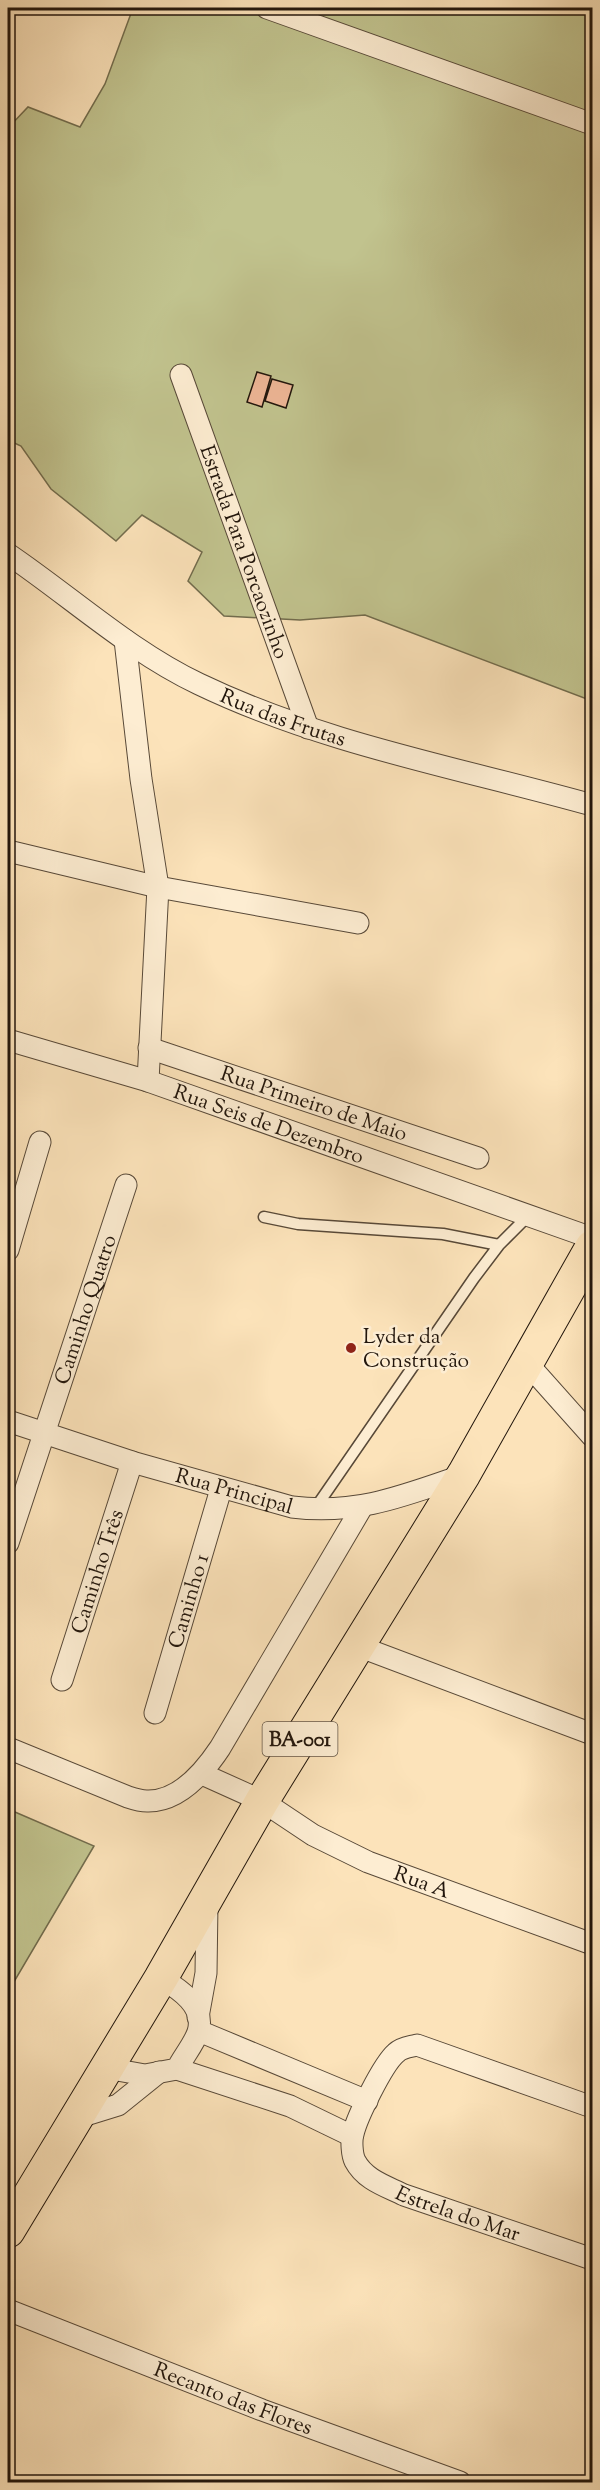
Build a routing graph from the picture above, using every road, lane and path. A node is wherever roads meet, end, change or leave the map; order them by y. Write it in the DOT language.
graph roads {
  1 [pos="267,8"];
  2 [pos="592,124"];
  3 [pos="182,375"];
  4 [pos="8,554"];
  5 [pos="125,640"];
  6 [pos="308,728"];
  7 [pos="592,805"];
  8 [pos="8,850"];
  9 [pos="159,887"];
  10 [pos="358,923"];
  11 [pos="8,1040"];
  12 [pos="149,1048"];
  13 [pos="148,1081"];
  14 [pos="40,1142"];
  15 [pos="478,1158"];
  16 [pos="126,1185"];
  17 [pos="528,1216"];
  18 [pos="264,1217"];
  19 [pos="592,1238"];
  20 [pos="499,1245"];
  21 [pos="592,1247"];
  22 [pos="8,1250"];
  23 [pos="526,1362"];
  24 [pos="8,1421"];
  25 [pos="44,1434"];
  26 [pos="592,1436"];
  27 [pos="132,1462"];
  28 [pos="464,1474"];
  29 [pos="221,1489"];
  30 [pos="362,1507"];
  31 [pos="314,1510"];
  32 [pos="8,1543"];
  33 [pos="358,1646"];
  34 [pos="62,1680"];
  35 [pos="155,1713"];
  36 [pos="592,1734"];
  37 [pos="8,1748"];
  38 [pos="202,1774"];
  39 [pos="262,1801"];
  40 [pos="207,1900"];
  41 [pos="592,1944"];
  42 [pos="161,1978"];
  43 [pos="198,2024"];
  44 [pos="106,2068"];
  45 [pos="168,2071"];
  46 [pos="367,2101"];
  47 [pos="592,2107"];
  48 [pos="76,2118"];
  49 [pos="352,2136"];
  50 [pos="8,2231"];
  51 [pos="592,2259"];
  52 [pos="8,2310"];
  53 [pos="460,2482"];
  1 -- 2 [label="street"];
  3 -- 6 [label="street, Estrada Para Porcaozinho"];
  4 -- 5 [label="street, Rua das Frutas"];
  5 -- 6 [label="street, Rua das Frutas"];
  5 -- 9 [label="street"];
  6 -- 7 [label="street, Rua das Frutas"];
  8 -- 9 [label="street"];
  9 -- 10 [label="street"];
  9 -- 12 [label="street"];
  11 -- 13 [label="street, Rua Seis de Dezembro"];
  12 -- 13 [label="street"];
  12 -- 15 [label="street, Rua Primeiro de Maio"];
  13 -- 17 [label="street, Rua Seis de Dezembro"];
  14 -- 22 [label="street"];
  16 -- 25 [label="street, Caminho Quatro"];
  17 -- 19 [label="street, Rua Seis de Dezembro"];
  17 -- 20 [label="lane"];
  18 -- 20 [label="lane"];
  20 -- 31 [label="lane"];
  21 -- 23 [label="main road, BA-001"];
  23 -- 26 [label="street"];
  23 -- 28 [label="main road, BA-001"];
  24 -- 25 [label="street, Rua Principal"];
  25 -- 27 [label="street, Rua Principal"];
  25 -- 32 [label="street, Caminho Quatro"];
  27 -- 29 [label="street, Rua Principal"];
  27 -- 34 [label="street, Caminho Três"];
  28 -- 30 [label="street, Rua Principal"];
  28 -- 33 [label="main road, BA-001"];
  29 -- 31 [label="street, Rua Principal"];
  29 -- 35 [label="street, Caminho 1"];
  30 -- 31 [label="street, Rua Principal"];
  30 -- 38 [label="street"];
  33 -- 36 [label="street"];
  33 -- 39 [label="main road, BA-001"];
  37 -- 38 [label="street"];
  38 -- 39 [label="street, Rua A"];
  39 -- 40 [label="main road, BA-001"];
  39 -- 41 [label="street, Rua A"];
  40 -- 42 [label="main road, BA-001"];
  40 -- 43 [label="street"];
  42 -- 43 [label="street"];
  42 -- 44 [label="main road, BA-001"];
  43 -- 45 [label="street"];
  43 -- 46 [label="street"];
  44 -- 45 [label="street"];
  44 -- 48 [label="main road, BA-001"];
  45 -- 48 [label="street"];
  45 -- 49 [label="street"];
  46 -- 47 [label="street"];
  46 -- 49 [label="street"];
  48 -- 50 [label="main road, BA-001"];
  49 -- 51 [label="street, Estrela do Mar"];
  52 -- 53 [label="street, Recanto das Flores"];
}
